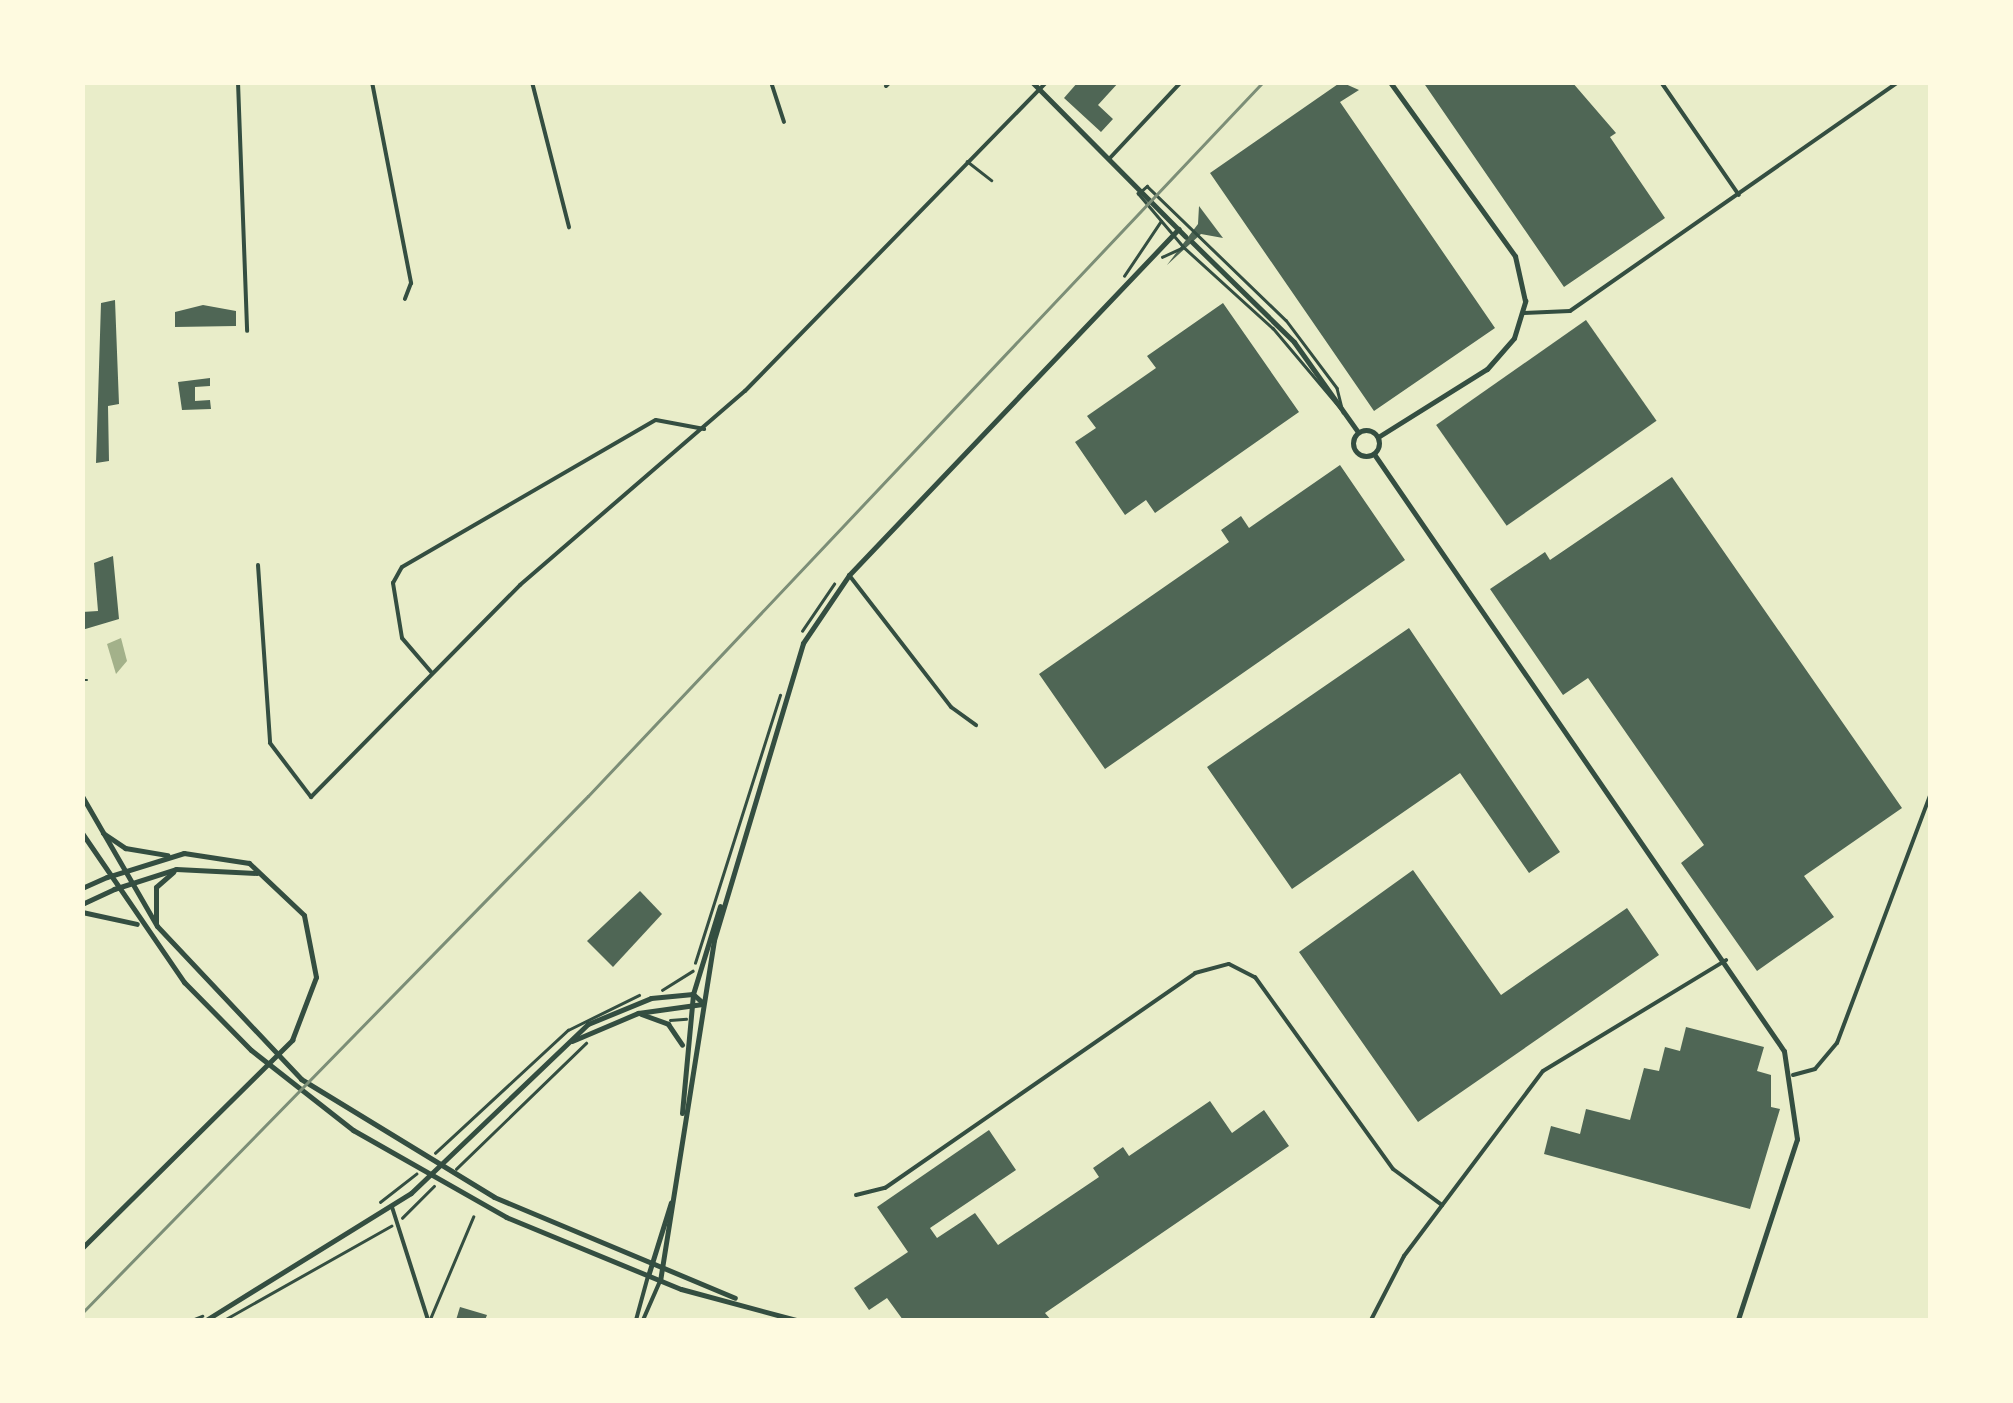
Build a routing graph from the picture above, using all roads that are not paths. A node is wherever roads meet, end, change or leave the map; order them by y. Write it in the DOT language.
graph roads {
  1 [pos="238,82"];
  2 [pos="372,82"];
  3 [pos="532,82"];
  4 [pos="771,82"];
  5 [pos="1032,82"];
  6 [pos="1047,82"];
  7 [pos="1180,82"];
  8 [pos="1390,82"];
  9 [pos="1661,82"];
  10 [pos="1898,82"];
  11 [pos="1038,90"];
  12 [pos="784,122"];
  13 [pos="1109,159"];
  14 [pos="967,161"];
  15 [pos="991,180"];
  16 [pos="1739,195"];
  17 [pos="569,226"];
  18 [pos="1179,229"];
  19 [pos="405,299"];
  20 [pos="1523,313"];
  21 [pos="247,331"];
  22 [pos="704,429"];
  23 [pos="1358,432"];
  24 [pos="1378,437"];
  25 [pos="1374,454"];
  26 [pos="258,565"];
  27 [pos="849,575"];
  28 [pos="432,672"];
  29 [pos="976,725"];
  30 [pos="82,796"];
  31 [pos="1930,796"];
  32 [pos="100,832"];
  33 [pos="82,833"];
  34 [pos="170,855"];
  35 [pos="176,869"];
  36 [pos="121,871"];
  37 [pos="261,874"];
  38 [pos="107,877"];
  39 [pos="128,883"];
  40 [pos="82,888"];
  41 [pos="114,889"];
  42 [pos="725,899"];
  43 [pos="82,904"];
  44 [pos="82,912"];
  45 [pos="137,924"];
  46 [pos="157,926"];
  47 [pos="1726,960"];
  48 [pos="693,994"];
  49 [pos="702,1003"];
  50 [pos="690,1008"];
  51 [pos="638,1013"];
  52 [pos="565,1045"];
  53 [pos="684,1048"];
  54 [pos="1793,1075"];
  55 [pos="682,1114"];
  56 [pos="856,1195"];
  57 [pos="672,1199"];
  58 [pos="1442,1205"];
  59 [pos="392,1206"];
  60 [pos="473,1217"];
  61 [pos="82,1248"];
  62 [pos="653,1263"];
  63 [pos="664,1267"];
  64 [pos="648,1276"];
  65 [pos="660,1281"];
  66 [pos="742,1302"];
  67 [pos="206,1320"];
  68 [pos="429,1320"];
  69 [pos="639,1320"];
  70 [pos="796,1320"];
  71 [pos="1371,1320"];
  72 [pos="1738,1320"];
  1 -- 21 [label="street"];
  2 -- 19 [label="street"];
  3 -- 17 [label="street"];
  4 -- 12 [label="street"];
  5 -- 11 [label="main road"];
  6 -- 11 [label="street"];
  7 -- 13 [label="street"];
  8 -- 20 [label="main road"];
  9 -- 16 [label="street"];
  10 -- 16 [label="street"];
  11 -- 13 [label="main road"];
  11 -- 14 [label="street"];
  13 -- 18 [label="main road"];
  14 -- 15 [label="lane"];
  14 -- 22 [label="street"];
  16 -- 20 [label="street"];
  18 -- 23 [label="main road"];
  18 -- 27 [label="main road"];
  20 -- 24 [label="main road"];
  22 -- 28 [label="street"];
  22 -- 28 [label="street"];
  23 -- 24 [label="main road"];
  23 -- 25 [label="main road"];
  24 -- 25 [label="main road"];
  25 -- 47 [label="main road"];
  26 -- 28 [label="street"];
  27 -- 29 [label="street"];
  27 -- 42 [label="main road"];
  30 -- 32 [label="main road"];
  31 -- 54 [label="street"];
  32 -- 34 [label="main road"];
  32 -- 36 [label="main road"];
  33 -- 38 [label="main road"];
  34 -- 36 [label="main road"];
  34 -- 37 [label="main road"];
  35 -- 37 [label="main road"];
  35 -- 39 [label="main road"];
  35 -- 46 [label="main road"];
  36 -- 38 [label="main road"];
  36 -- 39 [label="main road"];
  37 -- 61 [label="main road"];
  38 -- 40 [label="main road"];
  38 -- 41 [label="main road"];
  39 -- 41 [label="main road"];
  39 -- 46 [label="main road"];
  41 -- 43 [label="main road"];
  41 -- 45 [label="main road"];
  42 -- 48 [label="main road"];
  42 -- 49 [label="main road"];
  44 -- 45 [label="main road"];
  45 -- 64 [label="main road"];
  46 -- 62 [label="main road"];
  47 -- 54 [label="main road"];
  47 -- 58 [label="street"];
  48 -- 49 [label="main road"];
  48 -- 50 [label="main road"];
  48 -- 52 [label="main road"];
  49 -- 50 [label="main road"];
  49 -- 55 [label="main road"];
  50 -- 51 [label="main road"];
  50 -- 53 [label="main road"];
  51 -- 52 [label="main road"];
  51 -- 53 [label="main road"];
  52 -- 59 [label="main road"];
  53 -- 55 [label="main road"];
  54 -- 72 [label="main road"];
  55 -- 57 [label="main road"];
  56 -- 58 [label="street"];
  57 -- 62 [label="main road"];
  57 -- 63 [label="main road"];
  58 -- 71 [label="street"];
  59 -- 67 [label="main road"];
  59 -- 68 [label="street"];
  60 -- 68 [label="lane"];
  62 -- 63 [label="main road"];
  62 -- 64 [label="main road"];
  63 -- 65 [label="main road"];
  63 -- 66 [label="main road"];
  64 -- 65 [label="main road"];
  64 -- 69 [label="street"];
  65 -- 66 [label="main road"];
  65 -- 69 [label="street"];
  66 -- 70 [label="main road"];
}
